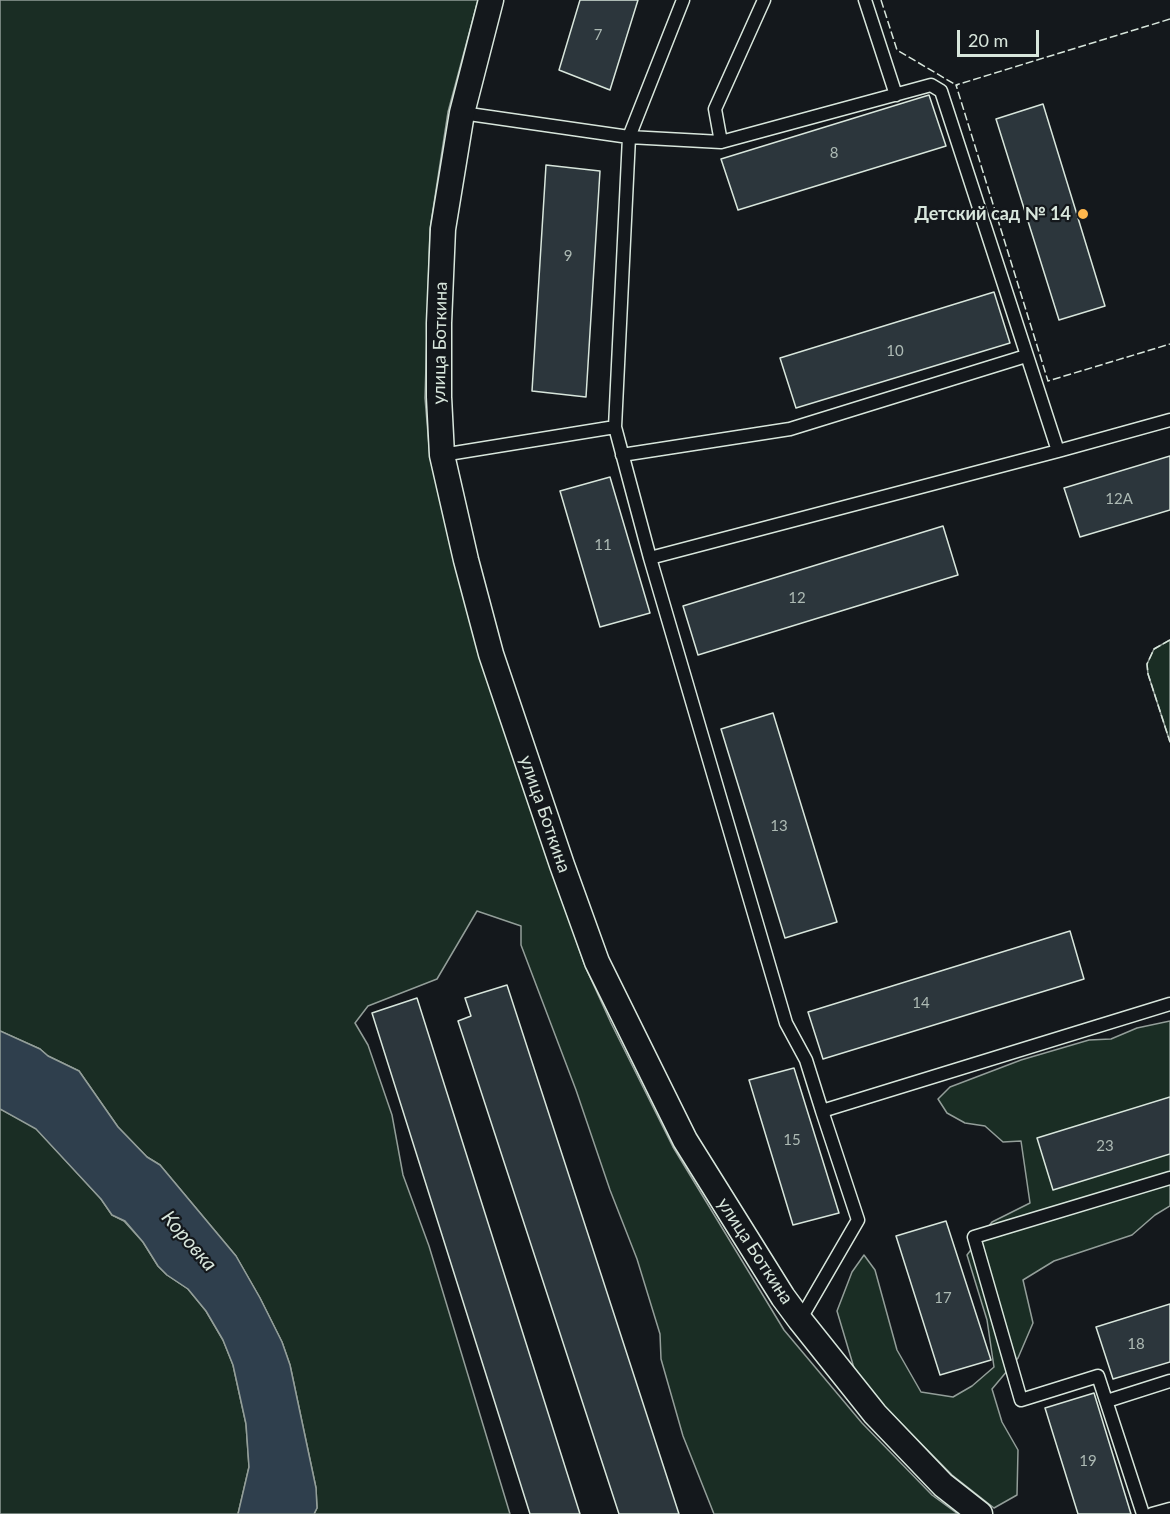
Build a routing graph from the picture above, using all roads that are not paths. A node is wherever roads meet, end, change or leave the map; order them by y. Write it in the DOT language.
graph roads {
  1 [pos="491,0"];
  2 [pos="683,0"];
  3 [pos="764,0"];
  4 [pos="865,0"];
  5 [pos="896,95"];
  6 [pos="462,113"];
  7 [pos="629,137"];
  8 [pos="721,142"];
  9 [pos="1026,356"];
  10 [pos="1170,420"];
  11 [pos="615,427"];
  12 [pos="1058,451"];
  13 [pos="442,455"];
  14 [pos="622,455"];
  15 [pos="650,558"];
  16 [pos="1170,1004"];
  17 [pos="822,1111"];
  18 [pos="1170,1178"];
  19 [pos="800,1320"];
  20 [pos="1170,1381"];
  21 [pos="1107,1401"];
  22 [pos="1170,1509"];
  23 [pos="980,1514"];
  24 [pos="1143,1514"];
  25 [pos="1152,1514"];
  1 -- 6 [label="street, улица Боткина"];
  2 -- 7 [label="lane"];
  3 -- 8 [label="lane"];
  4 -- 5 [label="lane"];
  5 -- 8 [label="lane"];
  5 -- 9 [label="lane"];
  6 -- 7 [label="lane"];
  6 -- 13 [label="street, улица Боткина"];
  7 -- 8 [label="lane"];
  7 -- 11 [label="lane"];
  9 -- 12 [label="lane"];
  9 -- 14 [label="lane"];
  10 -- 12 [label="lane"];
  11 -- 13 [label="lane"];
  11 -- 14 [label="lane"];
  12 -- 15 [label="lane"];
  13 -- 19 [label="street, улица Боткина"];
  14 -- 15 [label="lane"];
  15 -- 17 [label="lane"];
  16 -- 17 [label="lane"];
  17 -- 19 [label="lane"];
  18 -- 21 [label="lane"];
  19 -- 23 [label="street, улица Боткина"];
  20 -- 21 [label="lane"];
  21 -- 24 [label="lane"];
  22 -- 25 [label="lane"];
}
